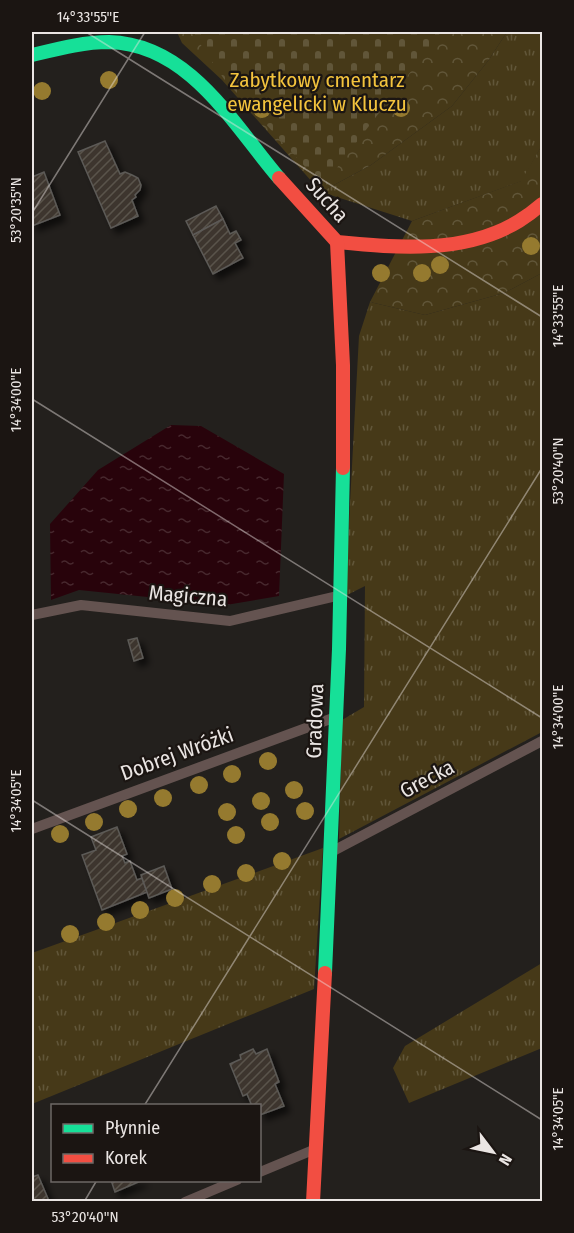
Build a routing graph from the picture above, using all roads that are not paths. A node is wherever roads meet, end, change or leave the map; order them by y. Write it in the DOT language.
graph roads {
  1 [pos="32,55"];
  2 [pos="543,204"];
  3 [pos="337,242"];
  4 [pos="340,595"];
  5 [pos="32,615"];
  6 [pos="336,717"];
  7 [pos="543,741"];
  8 [pos="32,829"];
  9 [pos="330,853"];
  10 [pos="316,1149"];
  11 [pos="261,1172"];
  12 [pos="232,1182"];
  13 [pos="185,1202"];
  14 [pos="313,1202"];
  1 -- 3 [label="street, Sucha"];
  2 -- 3 [label="street, Sucha"];
  3 -- 4 [label="street, Gradowa"];
  4 -- 5 [label="lane, Magiczna"];
  4 -- 6 [label="street, Gradowa"];
  6 -- 8 [label="lane, Dobrej Wróżki"];
  6 -- 9 [label="street, Gradowa"];
  7 -- 9 [label="lane, Grecka"];
  9 -- 10 [label="street, Gradowa"];
  10 -- 11 [label="lane"];
  10 -- 14 [label="street, Gradowa"];
  12 -- 13 [label="lane"];
}
